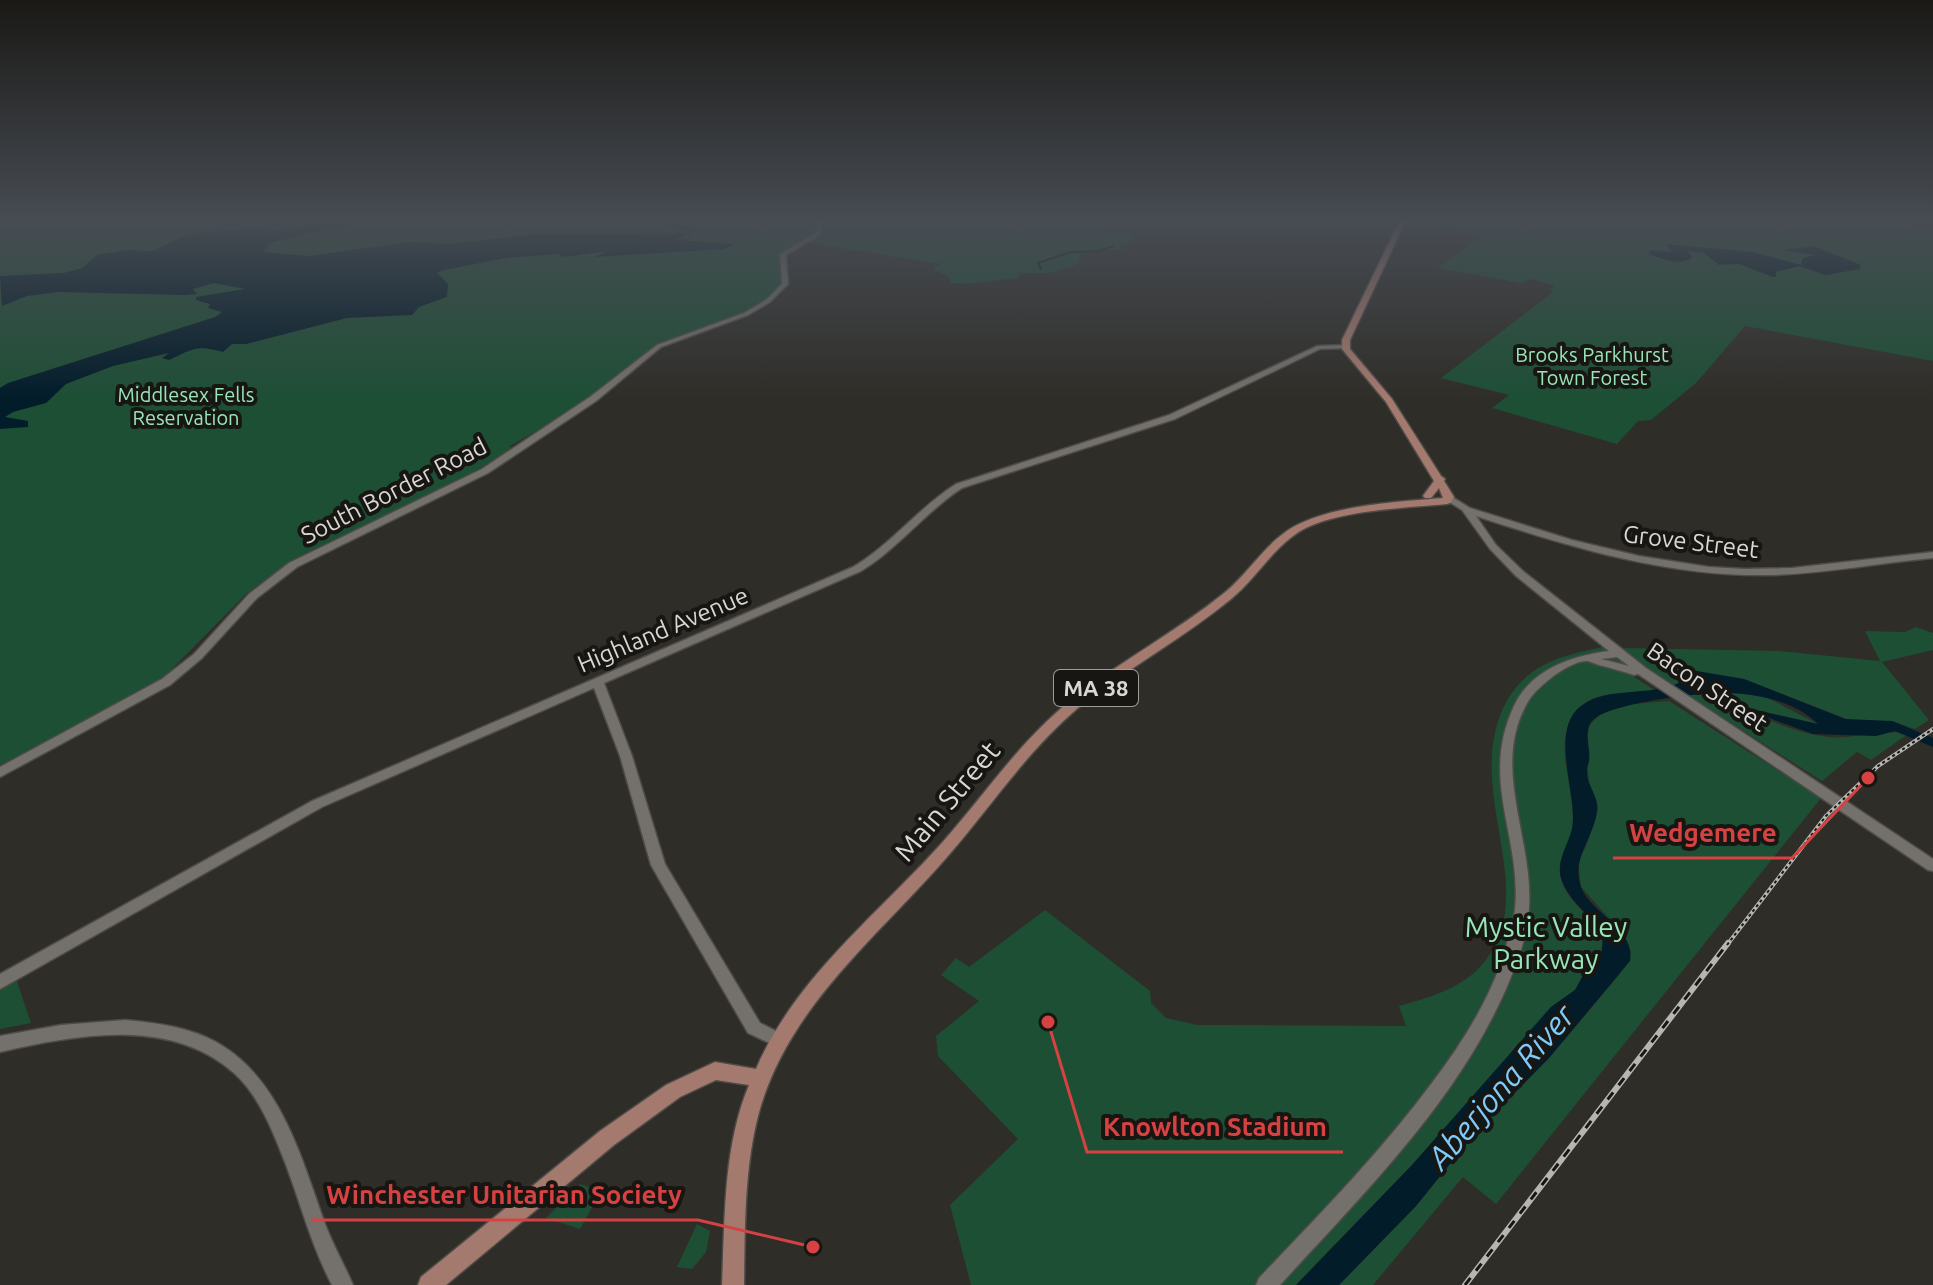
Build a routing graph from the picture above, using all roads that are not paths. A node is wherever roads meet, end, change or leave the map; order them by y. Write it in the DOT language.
graph roads {
  1 [pos="785,280"];
  2 [pos="1377,280"];
  3 [pos="1346,347"];
  4 [pos="1440,479"];
  5 [pos="1429,494"];
  6 [pos="1446,501"];
  7 [pos="1396,508"];
  8 [pos="1467,510"];
  9 [pos="1474,523"];
  10 [pos="1933,555"];
  11 [pos="1618,653"];
  12 [pos="1581,659"];
  13 [pos="1648,676"];
  14 [pos="598,682"];
  15 [pos="0,773"];
  16 [pos="1907,847"];
  17 [pos="1933,859"];
  18 [pos="1933,866"];
  19 [pos="0,982"];
  20 [pos="780,1041"];
  21 [pos="0,1044"];
  22 [pos="761,1078"];
  23 [pos="343,1285"];
  24 [pos="429,1285"];
  25 [pos="733,1285"];
  26 [pos="1266,1285"];
  1 -- 15 [label="main road, South Border Road"];
  2 -- 3 [label="main road"];
  3 -- 4 [label="main road"];
  3 -- 14 [label="main road, Highland Avenue"];
  4 -- 5 [label="main road"];
  4 -- 6 [label="main road"];
  5 -- 6 [label="main road"];
  5 -- 7 [label="main road, Main Street / MA 38"];
  6 -- 7 [label="main road, Main Street / MA 38"];
  6 -- 8 [label="main road, Bacon Street"];
  6 -- 9 [label="main road, Bacon Street"];
  7 -- 20 [label="main road, Main Street / MA 38"];
  8 -- 9 [label="main road, Bacon Street"];
  8 -- 10 [label="main road, Grove Street"];
  9 -- 11 [label="main road, Bacon Street"];
  11 -- 12 [label="main road"];
  11 -- 13 [label="main road, Bacon Street"];
  12 -- 13 [label="main road"];
  12 -- 26 [label="main road"];
  13 -- 16 [label="main road, Bacon Street"];
  14 -- 19 [label="main road, Highland Avenue"];
  14 -- 20 [label="main road"];
  16 -- 17 [label="main road"];
  16 -- 18 [label="main road, Bacon Street"];
  20 -- 22 [label="main road, Main Street / MA 38"];
  21 -- 23 [label="main road"];
  22 -- 24 [label="main road"];
  22 -- 25 [label="main road, Main Street"];
}
